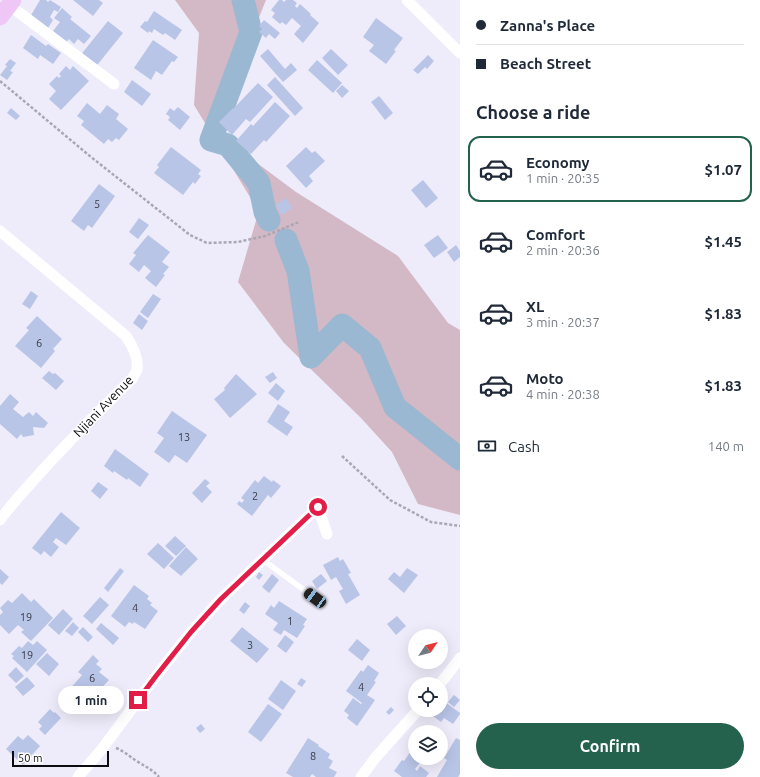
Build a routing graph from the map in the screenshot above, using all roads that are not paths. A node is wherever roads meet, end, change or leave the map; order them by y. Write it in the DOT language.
graph roads {
  1 [pos="407,0"];
  2 [pos="8,7"];
  3 [pos="460,53"];
  4 [pos="114,84"];
  5 [pos="0,231"];
  6 [pos="0,520"];
  7 [pos="327,534"];
  8 [pos="263,560"];
  9 [pos="315,598"];
  10 [pos="460,658"];
  11 [pos="445,677"];
  12 [pos="412,717"];
  13 [pos="78,777"];
  14 [pos="361,777"];
  1 -- 3 [label="street"];
  2 -- 4 [label="street"];
  5 -- 6 [label="street, Njiani Avenue"];
  7 -- 8 [label="street"];
  8 -- 9 [label="lane"];
  8 -- 13 [label="street"];
  10 -- 11 [label="street"];
  12 -- 14 [label="street"];
}
